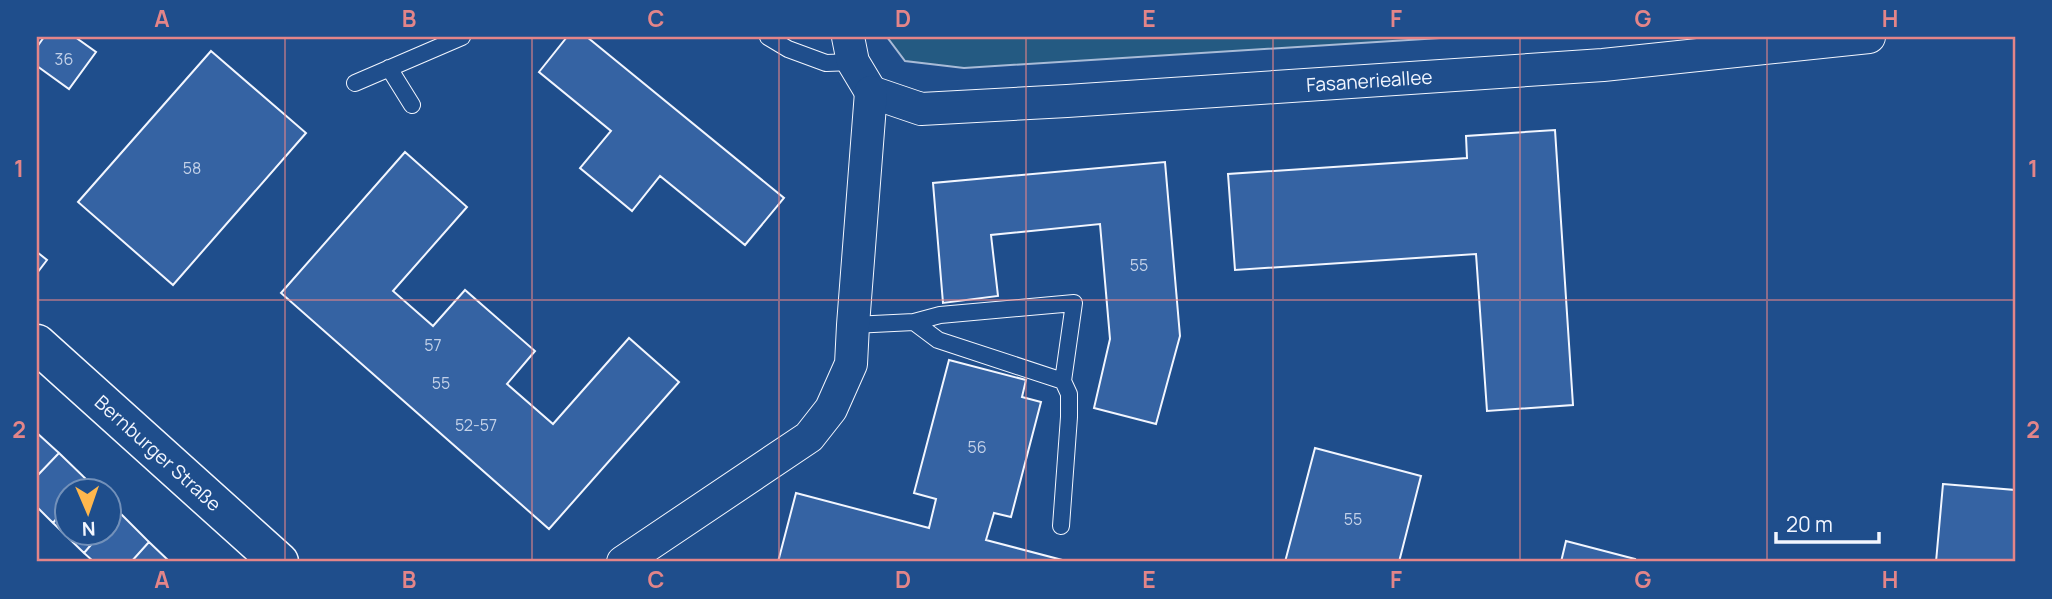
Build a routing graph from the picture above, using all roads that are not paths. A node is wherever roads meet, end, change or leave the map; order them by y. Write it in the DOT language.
graph roads {
  1 [pos="462,37"];
  2 [pos="768,37"];
  3 [pos="1869,37"];
  4 [pos="850,49"];
  5 [pos="389,68"];
  6 [pos="355,83"];
  7 [pos="871,92"];
  8 [pos="412,105"];
  9 [pos="914,322"];
  10 [pos="853,326"];
  11 [pos="37,344"];
  12 [pos="1063,381"];
  13 [pos="1061,526"];
  14 [pos="279,562"];
  15 [pos="623,562"];
  1 -- 5 [label="lane"];
  2 -- 4 [label="lane"];
  3 -- 7 [label="street, Fasanerieallee"];
  4 -- 7 [label="street"];
  5 -- 6 [label="lane"];
  5 -- 8 [label="lane"];
  7 -- 10 [label="street"];
  9 -- 10 [label="lane"];
  9 -- 12 [label="lane"];
  9 -- 12 [label="lane"];
  10 -- 15 [label="street"];
  11 -- 14 [label="main road, Bernburger Straße"];
  12 -- 13 [label="lane"];
}
